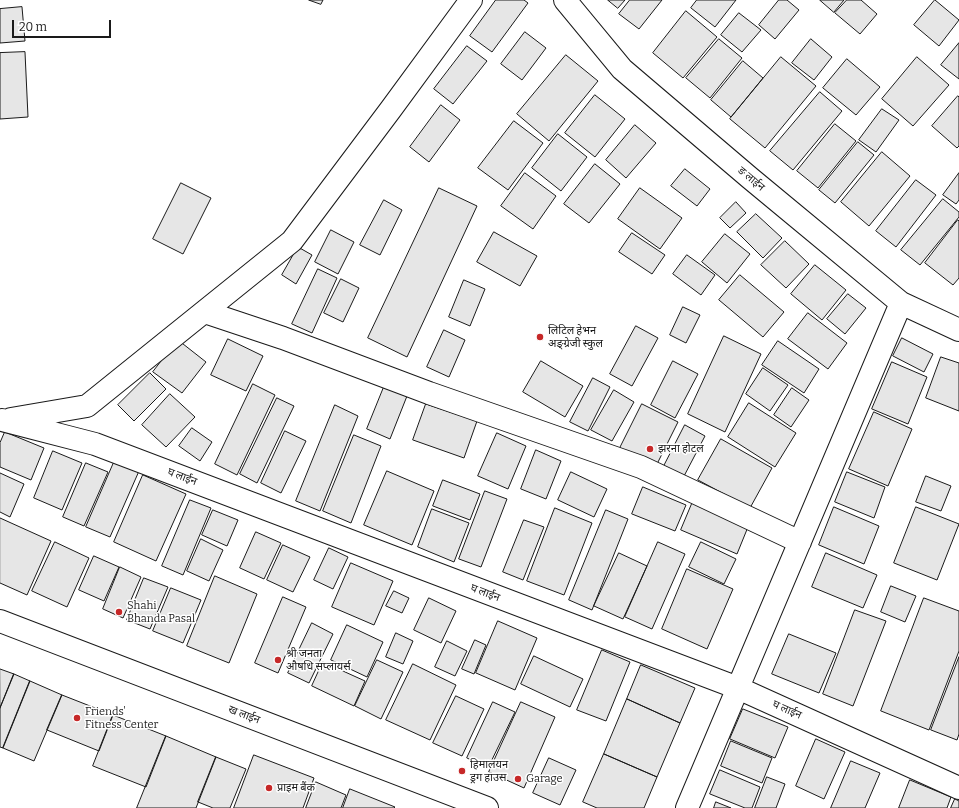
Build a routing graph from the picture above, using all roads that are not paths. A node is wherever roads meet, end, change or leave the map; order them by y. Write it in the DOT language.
graph roads {
  1 [pos="471,0"];
  2 [pos="564,0"];
  3 [pos="901,303"];
  4 [pos="205,312"];
  5 [pos="959,330"];
  6 [pos="1,422"];
  7 [pos="800,542"];
  8 [pos="0,622"];
  9 [pos="738,688"];
  10 [pos="959,788"];
  11 [pos="487,808"];
  12 [pos="687,808"];
  1 -- 4 [label="street"];
  2 -- 3 [label="street, ङ लाईन"];
  3 -- 5 [label="street, ङ लाईन"];
  3 -- 7 [label="street"];
  4 -- 6 [label="street"];
  4 -- 7 [label="street"];
  6 -- 9 [label="street, घ लाईन"];
  7 -- 9 [label="street"];
  8 -- 11 [label="street, ख लाईन"];
  9 -- 10 [label="street, घ लाईन"];
  9 -- 12 [label="street"];
}
